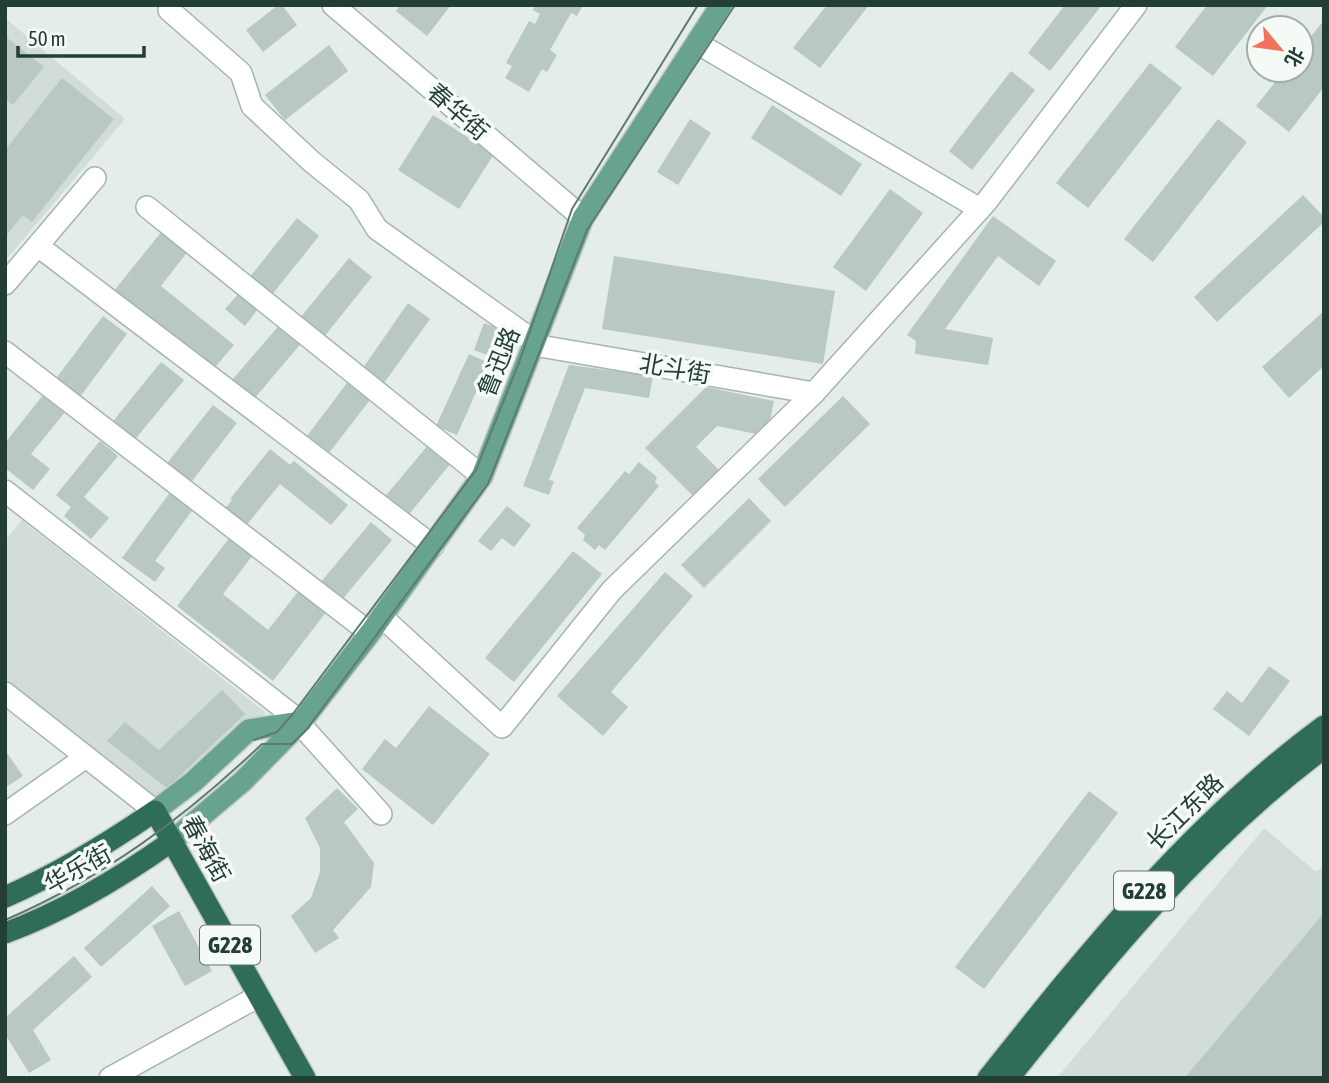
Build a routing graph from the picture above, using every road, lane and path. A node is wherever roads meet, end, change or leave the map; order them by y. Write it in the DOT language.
graph roads {
  1 [pos="333,5"];
  2 [pos="721,5"];
  3 [pos="1136,5"];
  4 [pos="169,10"];
  5 [pos="697,43"];
  6 [pos="96,178"];
  7 [pos="147,207"];
  8 [pos="980,209"];
  9 [pos="583,218"];
  10 [pos="38,246"];
  11 [pos="5,284"];
  12 [pos="534,345"];
  13 [pos="5,352"];
  14 [pos="814,393"];
  15 [pos="482,476"];
  16 [pos="5,491"];
  17 [pos="433,546"];
  18 [pos="376,625"];
  19 [pos="5,693"];
  20 [pos="301,722"];
  21 [pos="1324,726"];
  22 [pos="1324,748"];
  23 [pos="86,757"];
  24 [pos="155,811"];
  25 [pos="5,814"];
  26 [pos="381,814"];
  27 [pos="172,841"];
  28 [pos="5,897"];
  29 [pos="5,933"];
  30 [pos="259,996"];
  31 [pos="110,1078"];
  32 [pos="305,1078"];
  33 [pos="988,1078"];
  34 [pos="1009,1078"];
  1 -- 9 [label="street, 春华街"];
  2 -- 5 [label="main road, 鲁迅路"];
  3 -- 8 [label="street"];
  4 -- 12 [label="street"];
  5 -- 8 [label="street"];
  5 -- 9 [label="main road, 鲁迅路"];
  6 -- 10 [label="street"];
  7 -- 15 [label="street"];
  8 -- 14 [label="street"];
  9 -- 12 [label="main road, 鲁迅路"];
  10 -- 11 [label="street"];
  10 -- 17 [label="street"];
  12 -- 14 [label="street, 北斗街"];
  12 -- 15 [label="main road, 鲁迅路"];
  13 -- 18 [label="street"];
  14 -- 18 [label="street"];
  15 -- 17 [label="main road, 鲁迅路"];
  16 -- 20 [label="street"];
  17 -- 18 [label="main road, 鲁迅路"];
  18 -- 20 [label="main road, 鲁迅路"];
  19 -- 23 [label="street, 春海街"];
  20 -- 24 [label="main road"];
  20 -- 26 [label="street"];
  20 -- 27 [label="main road, 鲁迅路"];
  21 -- 33 [label="highway, 长江东路 / G228"];
  22 -- 34 [label="highway, 长江东路 / G228"];
  23 -- 24 [label="street, 春海街"];
  23 -- 25 [label="street"];
  24 -- 27 [label="highway, 春海街 / G228"];
  24 -- 28 [label="highway, 华乐街"];
  27 -- 29 [label="highway, 华乐街"];
  27 -- 30 [label="highway, 春海街 / G228"];
  30 -- 31 [label="street"];
  30 -- 32 [label="highway, 春海街 / G228"];
}
